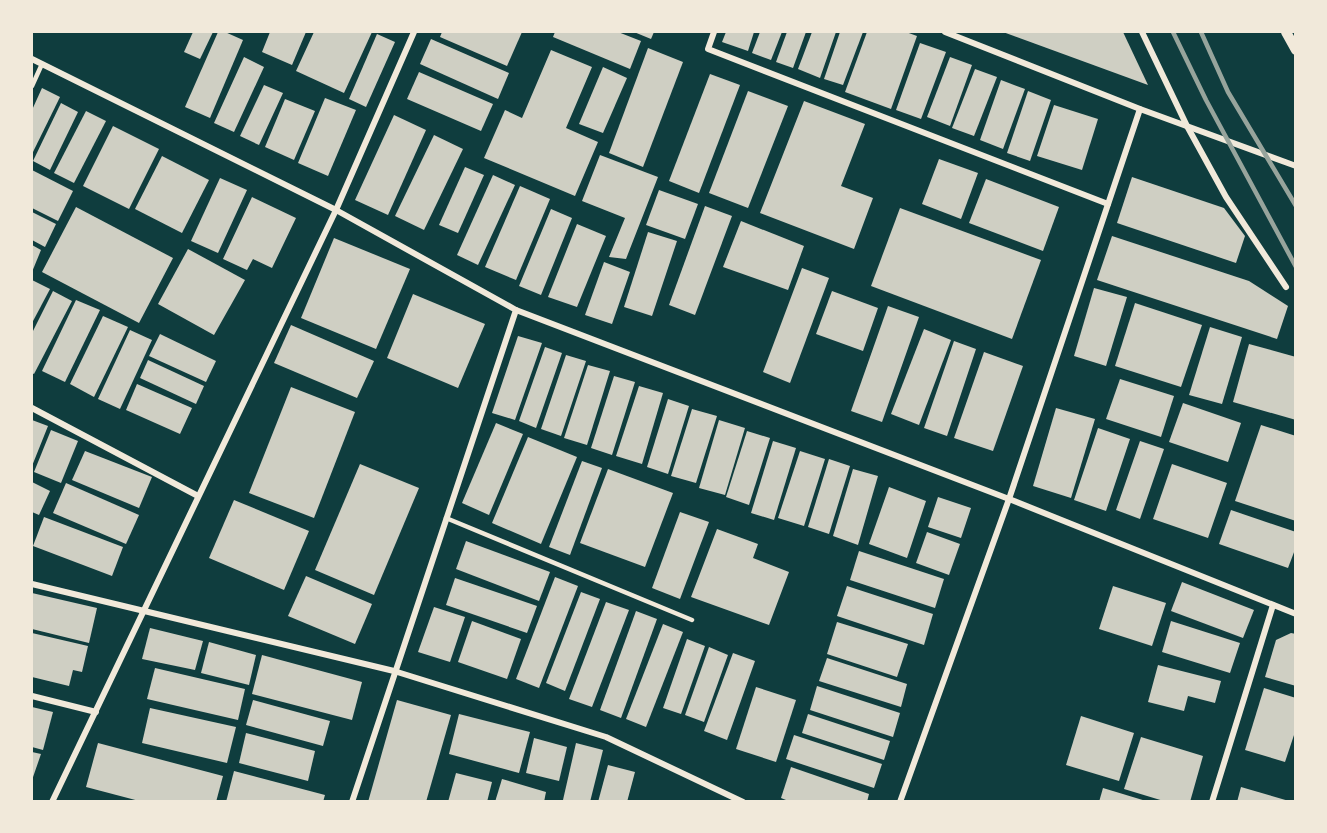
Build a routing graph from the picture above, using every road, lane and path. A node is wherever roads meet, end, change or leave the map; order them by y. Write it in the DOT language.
graph roads {
  1 [pos="414,32"];
  2 [pos="714,32"];
  3 [pos="945,32"];
  4 [pos="1142,32"];
  5 [pos="1286,32"];
  6 [pos="1296,50"];
  7 [pos="32,59"];
  8 [pos="42,64"];
  9 [pos="32,86"];
  10 [pos="1140,109"];
  11 [pos="1187,126"];
  12 [pos="1296,166"];
  13 [pos="1108,204"];
  14 [pos="336,210"];
  15 [pos="1286,287"];
  16 [pos="516,310"];
  17 [pos="32,408"];
  18 [pos="198,496"];
  19 [pos="1009,499"];
  20 [pos="446,518"];
  21 [pos="32,584"];
  22 [pos="1273,605"];
  23 [pos="143,611"];
  24 [pos="1296,614"];
  25 [pos="692,620"];
  26 [pos="394,671"];
  27 [pos="32,696"];
  28 [pos="96,712"];
  29 [pos="52,801"];
  30 [pos="352,801"];
  31 [pos="743,801"];
  32 [pos="900,801"];
  33 [pos="1212,801"];
  1 -- 14 [label="street"];
  2 -- 13 [label="street"];
  3 -- 10 [label="street"];
  4 -- 11 [label="street"];
  5 -- 6 [label="street"];
  7 -- 8 [label="street"];
  8 -- 9 [label="lane"];
  8 -- 14 [label="street"];
  10 -- 11 [label="street"];
  10 -- 13 [label="street"];
  11 -- 12 [label="street"];
  11 -- 15 [label="street"];
  13 -- 19 [label="street"];
  14 -- 16 [label="street"];
  14 -- 18 [label="street"];
  16 -- 19 [label="street"];
  16 -- 20 [label="street"];
  17 -- 18 [label="street"];
  18 -- 23 [label="street"];
  19 -- 22 [label="street"];
  19 -- 32 [label="street"];
  20 -- 25 [label="lane"];
  20 -- 26 [label="street"];
  21 -- 23 [label="street"];
  22 -- 24 [label="street"];
  22 -- 33 [label="street"];
  23 -- 26 [label="street"];
  23 -- 28 [label="street"];
  26 -- 30 [label="street"];
  26 -- 31 [label="street"];
  27 -- 28 [label="street"];
  28 -- 29 [label="street"];
}
